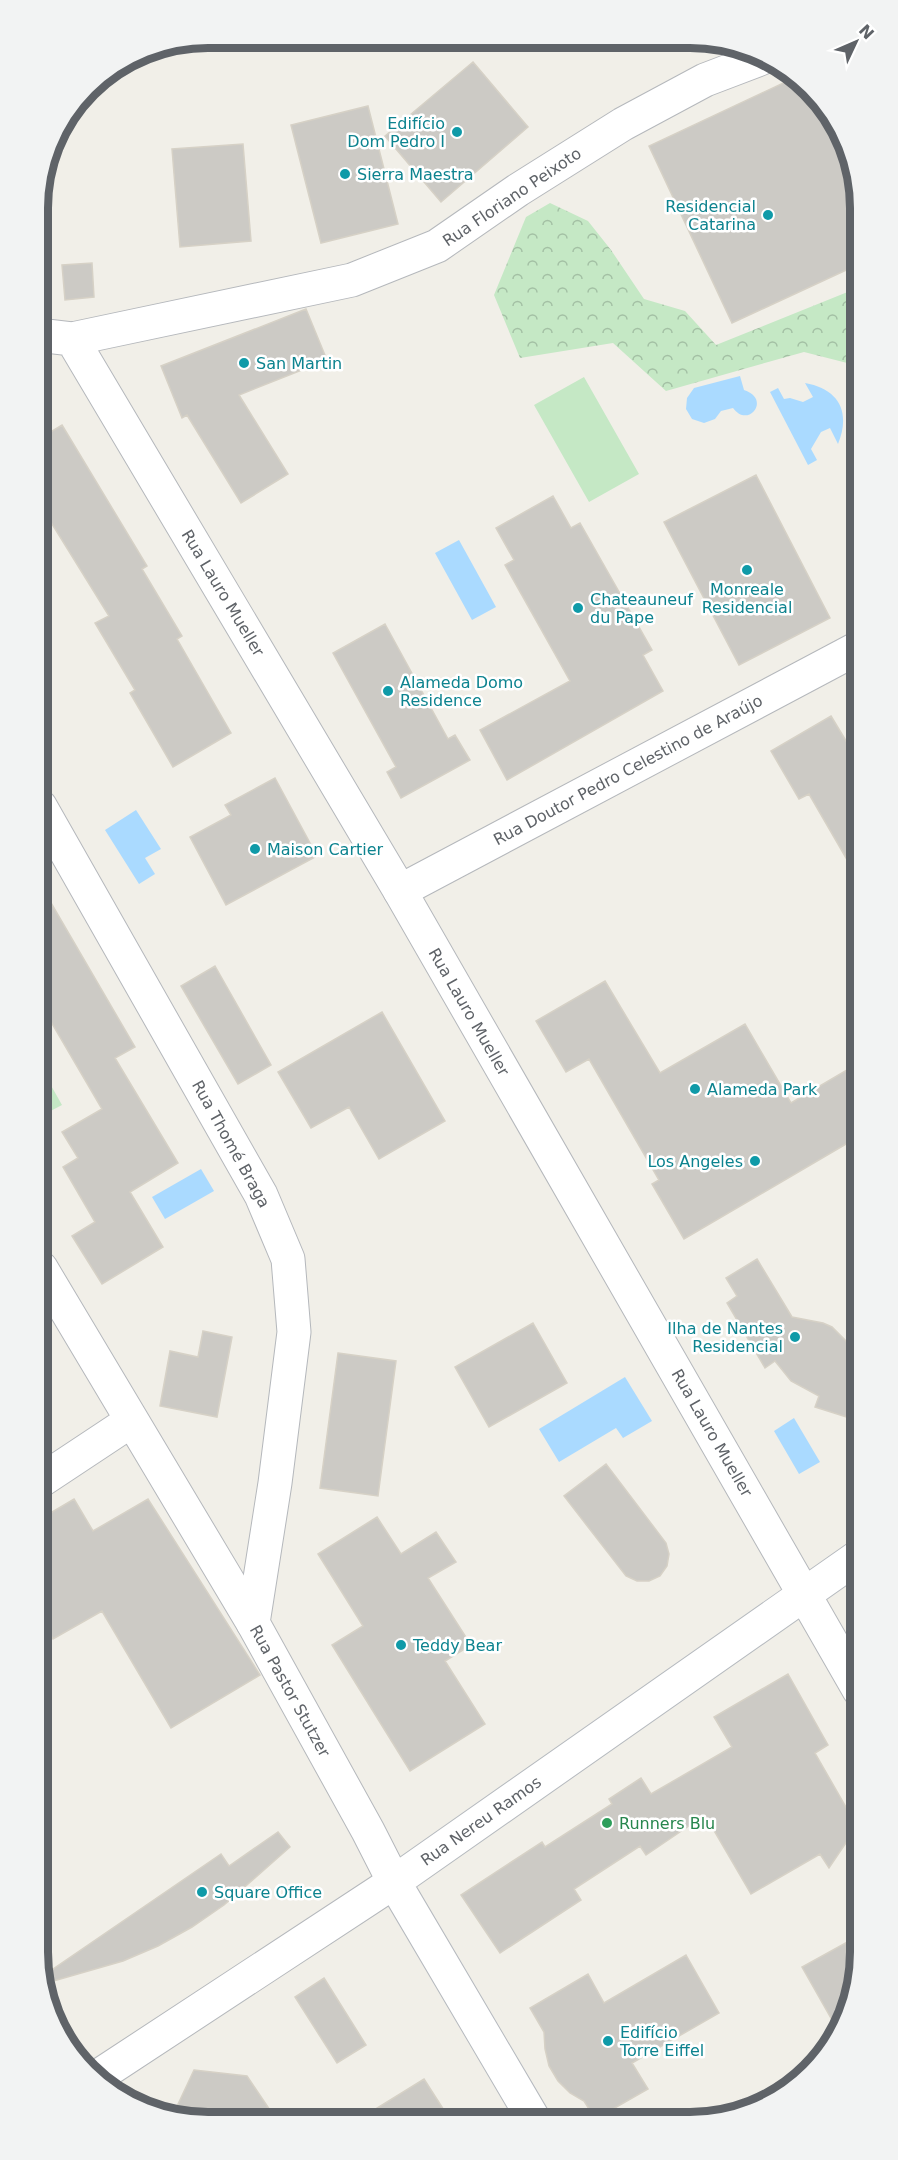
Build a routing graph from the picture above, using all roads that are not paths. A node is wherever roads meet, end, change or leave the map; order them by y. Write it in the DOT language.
graph roads {
  1 [pos="753,62"];
  2 [pos="48,336"];
  3 [pos="72,339"];
  4 [pos="850,652"];
  5 [pos="48,820"];
  6 [pos="400,891"];
  7 [pos="48,1280"];
  8 [pos="131,1421"];
  9 [pos="48,1476"];
  10 [pos="850,1562"];
  11 [pos="804,1593"];
  12 [pos="253,1623"];
  13 [pos="850,1674"];
  14 [pos="394,1882"];
  15 [pos="104,2073"];
  16 [pos="529,2112"];
  1 -- 3 [label="street, Rua Floriano Peixoto"];
  2 -- 3 [label="street, Rua Floriano Peixoto"];
  3 -- 6 [label="street, Rua Lauro Mueller"];
  4 -- 6 [label="street, Rua Doutor Pedro Celestino de Araújo"];
  5 -- 12 [label="street, Rua Thomé Braga"];
  6 -- 11 [label="street, Rua Lauro Mueller"];
  7 -- 8 [label="street, Rua Pastor Stutzer"];
  8 -- 9 [label="street"];
  8 -- 12 [label="street, Rua Pastor Stutzer"];
  10 -- 11 [label="street, Rua Nereu Ramos"];
  11 -- 13 [label="street, Rua Lauro Mueller"];
  11 -- 14 [label="street, Rua Nereu Ramos"];
  12 -- 14 [label="street, Rua Pastor Stutzer"];
  14 -- 15 [label="street, Rua Nereu Ramos"];
  14 -- 16 [label="street, Rua Pastor Stutzer"];
}
